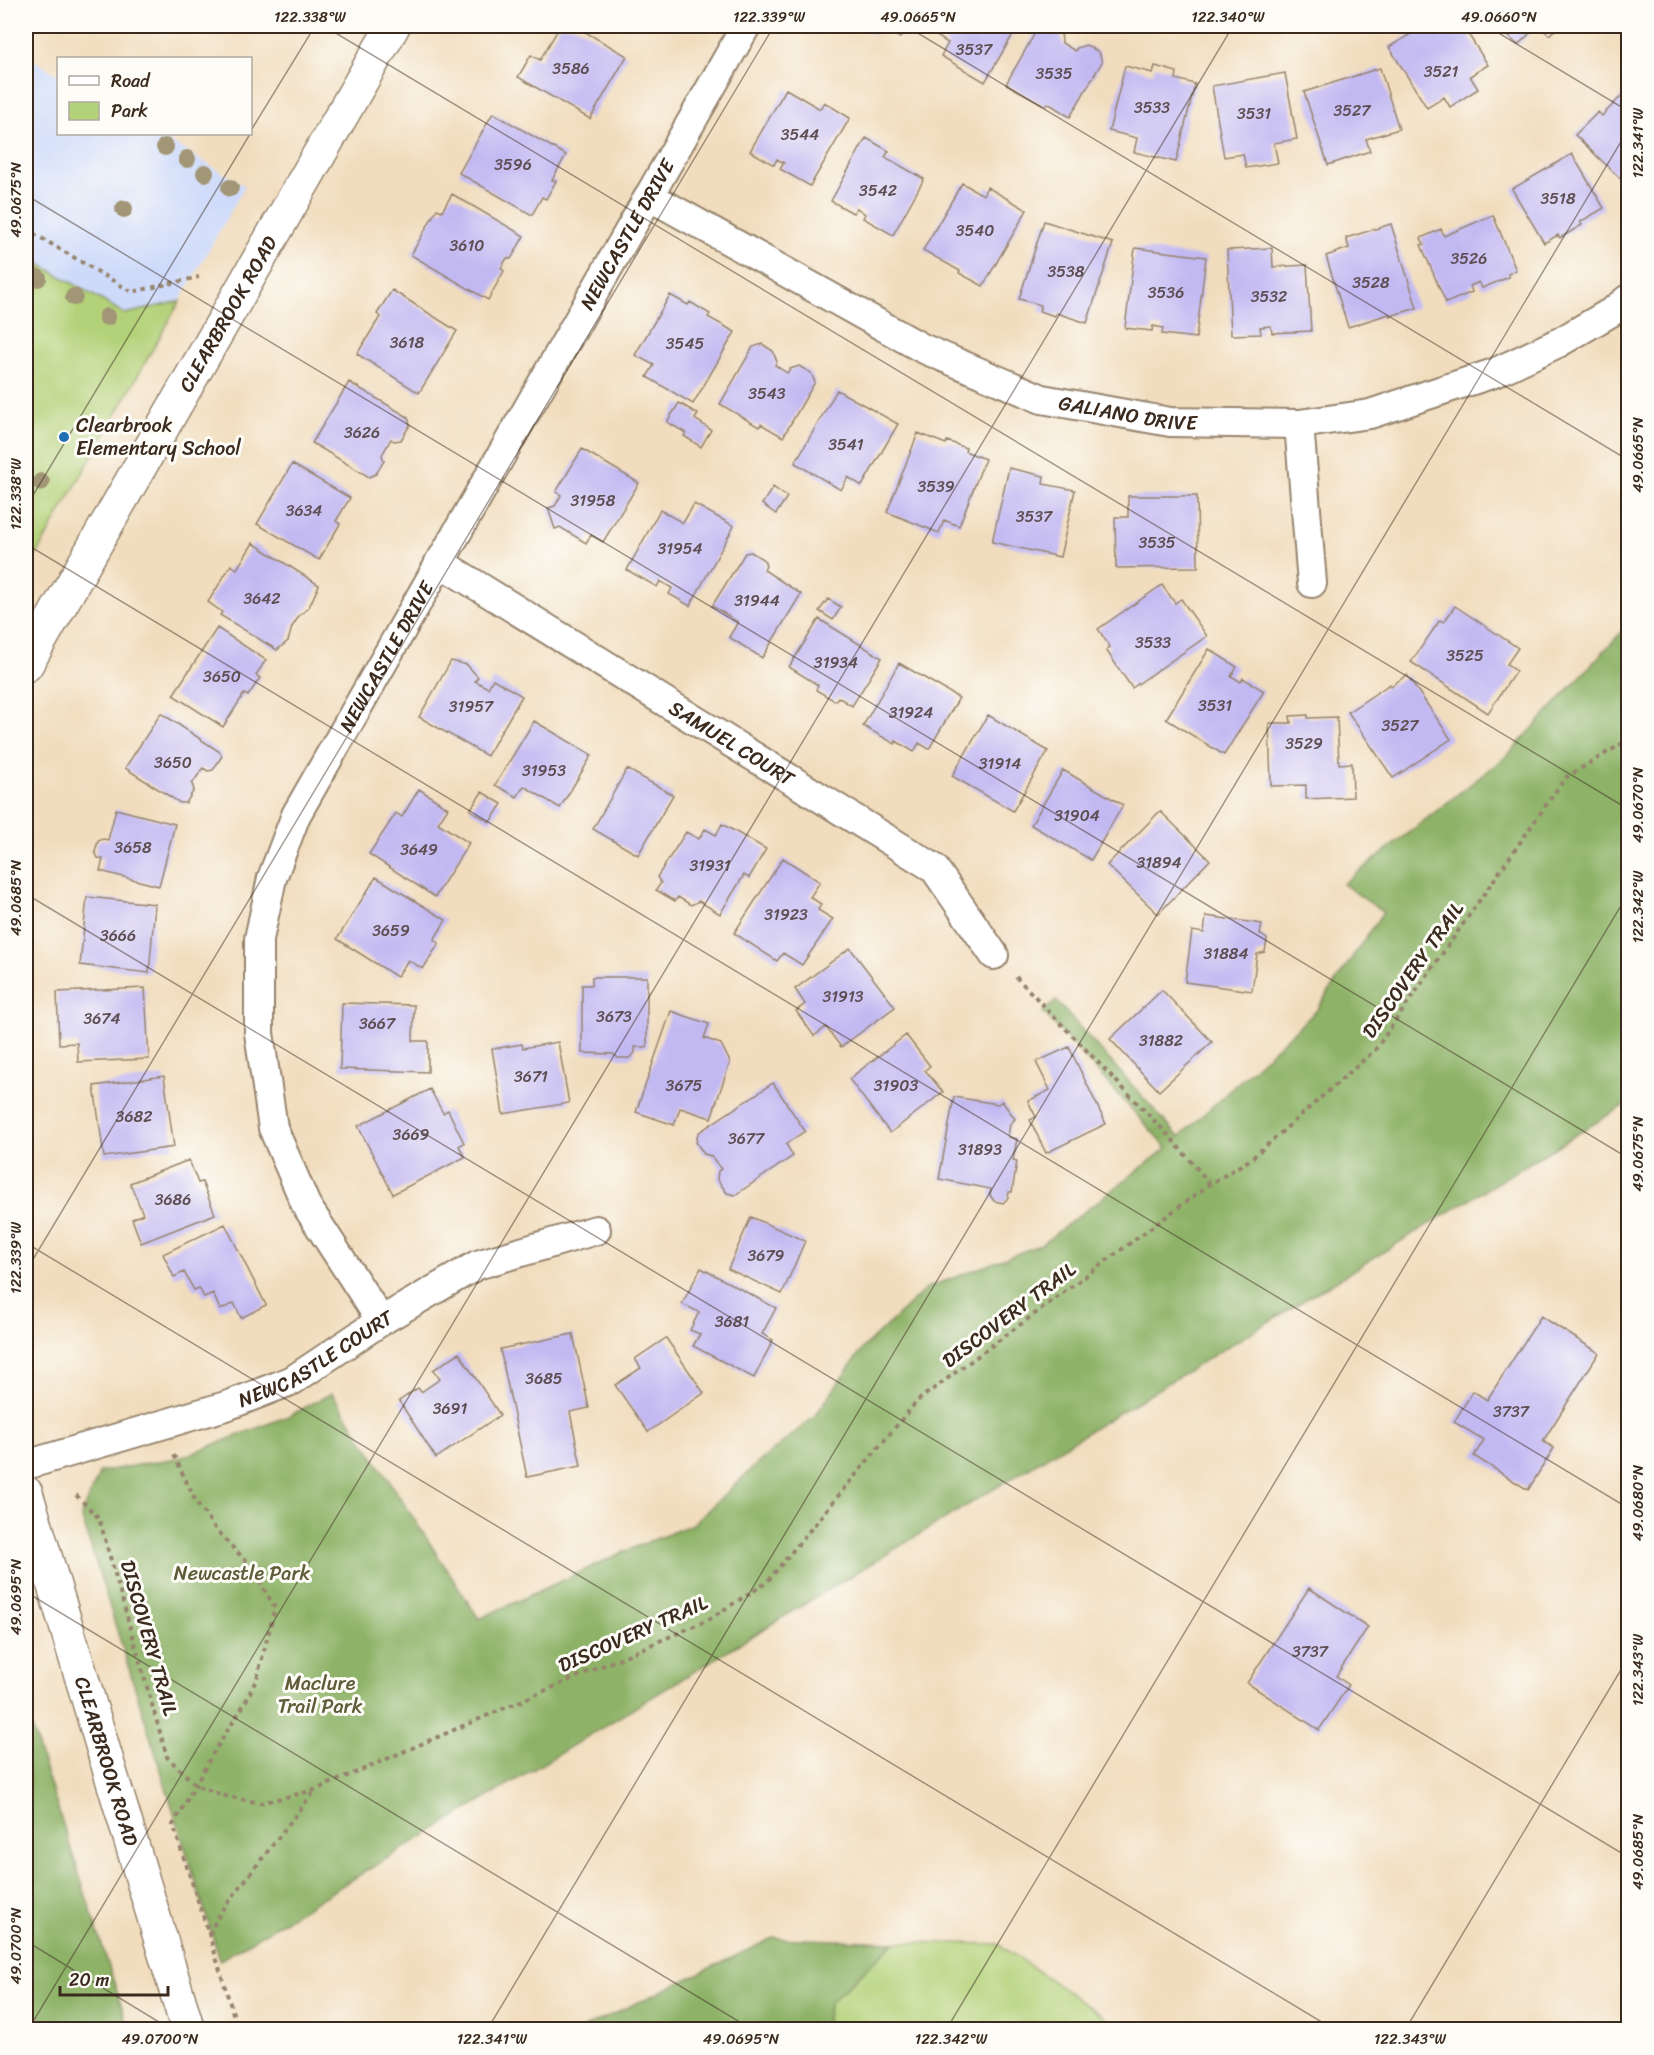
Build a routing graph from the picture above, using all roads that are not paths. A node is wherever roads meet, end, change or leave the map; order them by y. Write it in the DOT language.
graph roads {
  1 [pos="393,26"];
  2 [pos="746,26"];
  3 [pos="649,196"];
  4 [pos="1629,298"];
  5 [pos="1299,424"];
  6 [pos="439,562"];
  7 [pos="1312,583"];
  8 [pos="26,665"];
  9 [pos="994,955"];
  10 [pos="596,1230"];
  11 [pos="381,1321"];
  12 [pos="26,1465"];
  13 [pos="26,1493"];
  14 [pos="188,2030"];
  1 -- 8 [label="main road, CLEARBROOK ROAD"];
  2 -- 3 [label="street, NEWCASTLE DRIVE"];
  3 -- 5 [label="street, GALIANO DRIVE"];
  3 -- 6 [label="street, NEWCASTLE DRIVE"];
  4 -- 5 [label="street, GALIANO DRIVE"];
  5 -- 7 [label="street"];
  6 -- 9 [label="street, SAMUEL COURT"];
  6 -- 11 [label="street, NEWCASTLE DRIVE"];
  10 -- 11 [label="street, NEWCASTLE COURT"];
  11 -- 12 [label="street, NEWCASTLE COURT"];
  13 -- 14 [label="main road, CLEARBROOK ROAD"];
}
